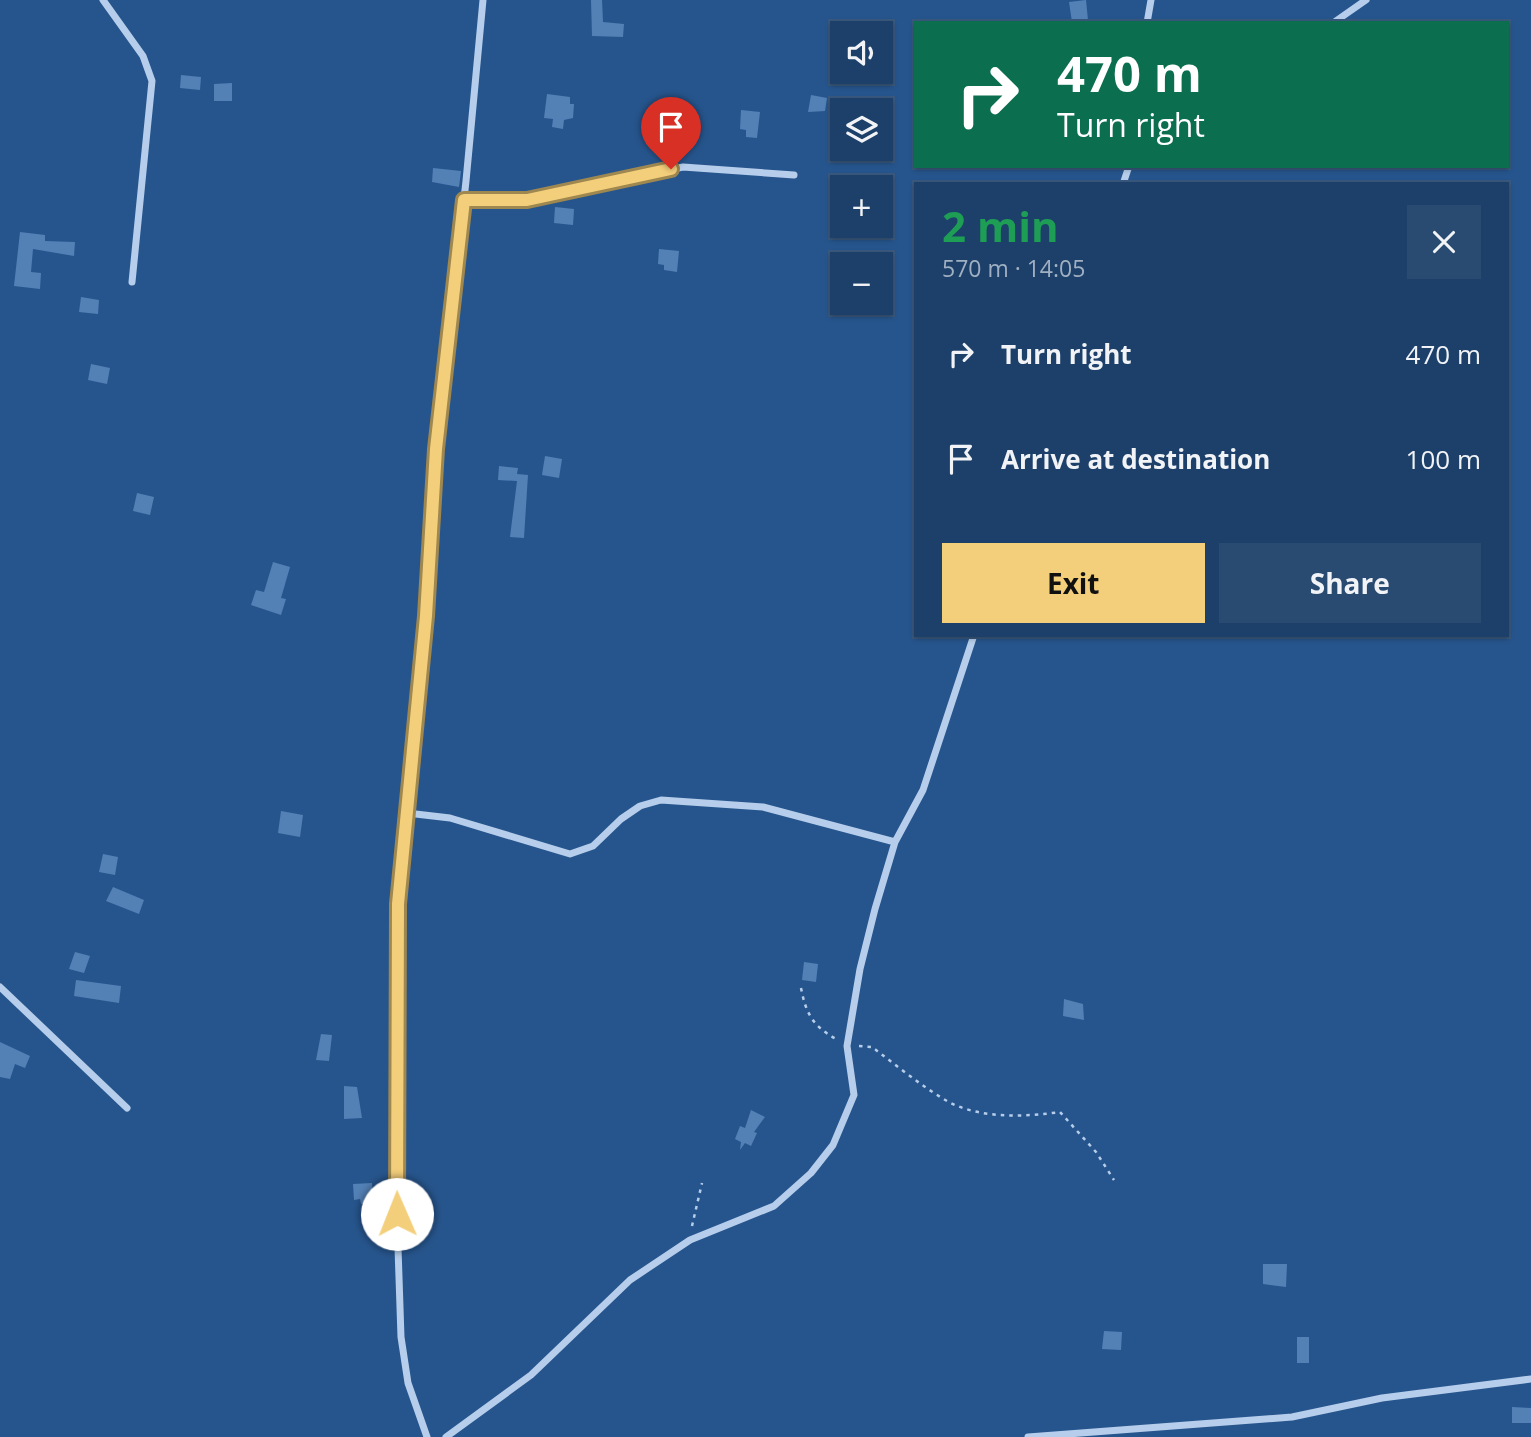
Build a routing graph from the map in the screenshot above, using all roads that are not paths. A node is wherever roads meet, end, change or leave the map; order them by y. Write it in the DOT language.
graph roads {
  1 [pos="103,0"];
  2 [pos="483,0"];
  3 [pos="1151,0"];
  4 [pos="1366,0"];
  5 [pos="1147,21"];
  6 [pos="1337,21"];
  7 [pos="794,175"];
  8 [pos="464,200"];
  9 [pos="132,282"];
  10 [pos="973,637"];
  11 [pos="407,813"];
  12 [pos="895,842"];
  13 [pos="0,987"];
  14 [pos="127,1108"];
  15 [pos="1531,1379"];
  16 [pos="427,1437"];
  17 [pos="446,1437"];
  18 [pos="1028,1437"];
  1 -- 9 [label="street"];
  2 -- 8 [label="street"];
  3 -- 5 [label="street"];
  4 -- 6 [label="street"];
  7 -- 8 [label="street"];
  8 -- 11 [label="street"];
  10 -- 12 [label="street"];
  11 -- 12 [label="street"];
  11 -- 16 [label="street"];
  12 -- 17 [label="street"];
  13 -- 14 [label="street"];
  15 -- 18 [label="street"];
}
